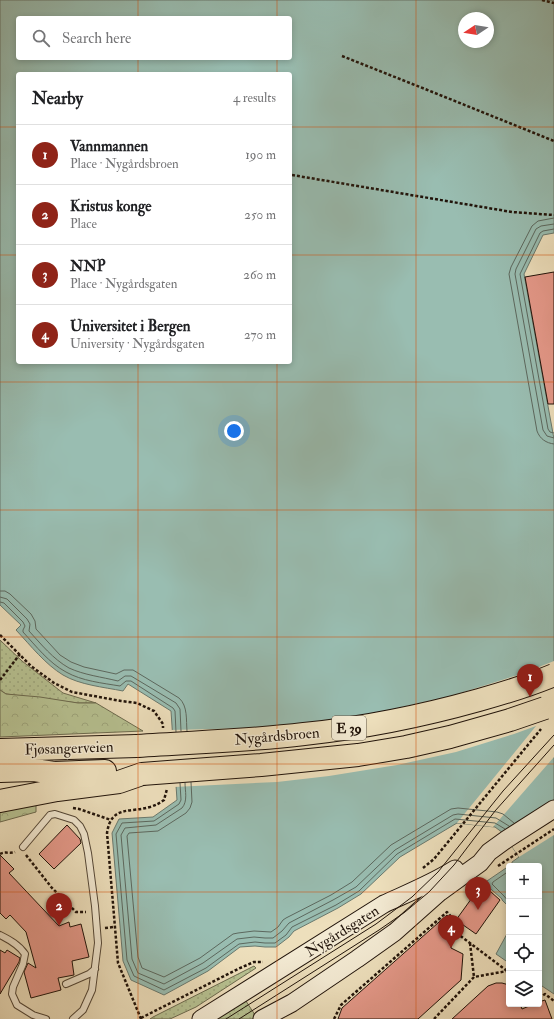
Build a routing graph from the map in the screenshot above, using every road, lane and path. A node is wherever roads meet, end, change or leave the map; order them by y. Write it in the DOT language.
graph roads {
  1 [pos="542,0"];
  2 [pos="554,3"];
  3 [pos="342,56"];
  4 [pos="554,141"];
  5 [pos="292,175"];
  6 [pos="554,215"];
  7 [pos="20,654"];
  8 [pos="554,675"];
  9 [pos="0,680"];
  10 [pos="554,705"];
  11 [pos="544,725"];
  12 [pos="137,746"];
  13 [pos="0,750"];
  14 [pos="0,771"];
  15 [pos="54,773"];
  16 [pos="142,774"];
  17 [pos="0,779"];
  18 [pos="0,801"];
  19 [pos="554,809"];
  20 [pos="472,813"];
  21 [pos="554,829"];
  22 [pos="22,848"];
  23 [pos="489,852"];
  24 [pos="517,853"];
  25 [pos="0,854"];
  26 [pos="76,912"];
  27 [pos="0,935"];
  28 [pos="470,943"];
  29 [pos="267,963"];
  30 [pos="95,969"];
  31 [pos="507,971"];
  32 [pos="506,972"];
  33 [pos="474,977"];
  34 [pos="66,984"];
  35 [pos="542,992"];
  36 [pos="546,994"];
  37 [pos="542,996"];
  38 [pos="554,1001"];
  39 [pos="138,1013"];
  40 [pos="46,1019"];
  41 [pos="73,1019"];
  42 [pos="141,1019"];
  43 [pos="201,1019"];
  44 [pos="262,1019"];
  45 [pos="334,1019"];
  46 [pos="434,1019"];
  1 -- 2 [label="path"];
  3 -- 4 [label="path"];
  5 -- 6 [label="path"];
  7 -- 9 [label="path"];
  8 -- 12 [label="highway, Nygårdsbroen / E 39, bridge"];
  10 -- 16 [label="highway, Nygårdsbroen / E 39, bridge"];
  11 -- 20 [label="path"];
  12 -- 13 [label="highway, Fjøsangerveien / E 39"];
  14 -- 15 [label="highway, E 39"];
  15 -- 16 [label="highway, Fjøsangerveien / E 39"];
  15 -- 17 [label="highway, E 39"];
  16 -- 18 [label="highway, E 39"];
  19 -- 23 [label="main road, Nygårdsgaten"];
  21 -- 24 [label="path"];
  22 -- 25 [label="path"];
  22 -- 26 [label="path"];
  22 -- 30 [label="lane"];
  23 -- 43 [label="main road, Nygårdsgaten"];
  23 -- 44 [label="main road, Nygårdsgaten"];
  27 -- 40 [label="lane"];
  28 -- 31 [label="path"];
  28 -- 33 [label="path"];
  28 -- 45 [label="path"];
  29 -- 42 [label="path"];
  30 -- 34 [label="lane"];
  30 -- 41 [label="lane"];
  32 -- 33 [label="path"];
  33 -- 46 [label="path"];
  35 -- 36 [label="path"];
  36 -- 37 [label="path"];
  36 -- 38 [label="path"];
  39 -- 42 [label="path"];
}
